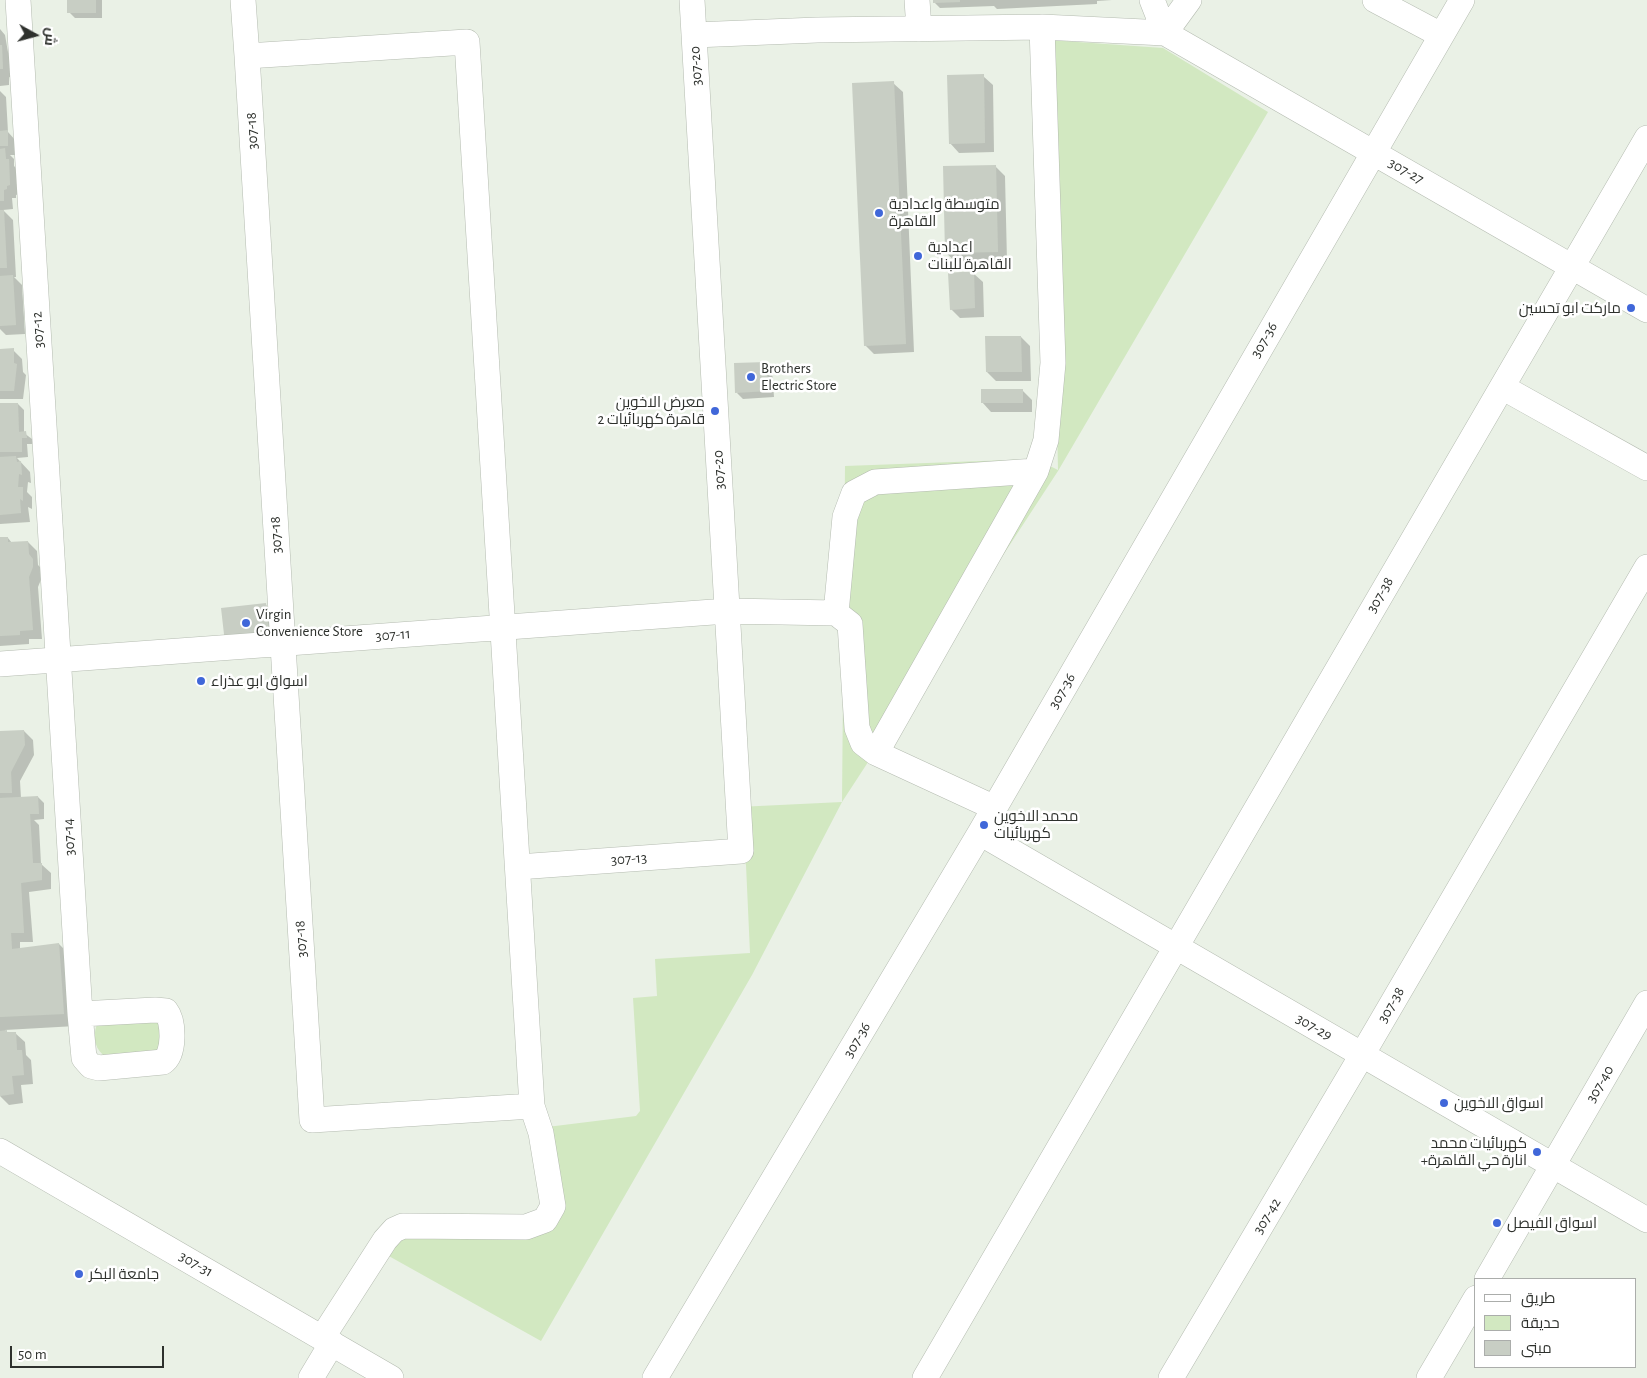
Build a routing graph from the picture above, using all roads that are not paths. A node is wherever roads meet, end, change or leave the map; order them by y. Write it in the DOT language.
graph roads {
  1 [pos="18,0"];
  2 [pos="243,0"];
  3 [pos="692,0"];
  4 [pos="917,0"];
  5 [pos="1152,0"];
  6 [pos="1190,0"];
  7 [pos="1374,0"];
  8 [pos="1462,0"];
  9 [pos="1042,27"];
  10 [pos="919,29"];
  11 [pos="1165,33"];
  12 [pos="694,35"];
  13 [pos="1441,35"];
  14 [pos="247,56"];
  15 [pos="1647,138"];
  16 [pos="1373,152"];
  17 [pos="1638,173"];
  18 [pos="1572,267"];
  19 [pos="1647,310"];
  20 [pos="1502,387"];
  21 [pos="1647,468"];
  22 [pos="1036,471"];
  23 [pos="1647,567"];
  24 [pos="727,611"];
  25 [pos="836,613"];
  26 [pos="503,627"];
  27 [pos="283,643"];
  28 [pos="58,660"];
  29 [pos="0,664"];
  30 [pos="876,753"];
  31 [pos="995,808"];
  32 [pos="980,833"];
  33 [pos="740,851"];
  34 [pos="518,867"];
  35 [pos="1176,946"];
  36 [pos="1647,1003"];
  37 [pos="80,1014"];
  38 [pos="1362,1055"];
  39 [pos="532,1106"];
  40 [pos="0,1151"];
  41 [pos="1552,1165"];
  42 [pos="1647,1220"];
  43 [pos="1487,1278"];
  44 [pos="1474,1301"];
  45 [pos="327,1340"];
  46 [pos="311,1378"];
  47 [pos="391,1378"];
  48 [pos="655,1378"];
  49 [pos="925,1378"];
  50 [pos="1172,1378"];
  51 [pos="1430,1378"];
  1 -- 28 [label="street, 307-12"];
  2 -- 14 [label="street, 307-18"];
  3 -- 12 [label="street, 307-20"];
  4 -- 10 [label="street"];
  5 -- 11 [label="street"];
  6 -- 11 [label="street"];
  7 -- 13 [label="street"];
  8 -- 13 [label="street, 307-36"];
  9 -- 10 [label="street"];
  9 -- 11 [label="street"];
  9 -- 22 [label="street"];
  10 -- 12 [label="street"];
  11 -- 16 [label="street, 307-27"];
  12 -- 24 [label="street, 307-20"];
  13 -- 16 [label="street, 307-36"];
  14 -- 26 [label="street"];
  14 -- 27 [label="street, 307-18"];
  15 -- 17 [label="street, 307-38"];
  16 -- 18 [label="street, 307-27"];
  16 -- 31 [label="street, 307-36"];
  17 -- 18 [label="street, 307-38"];
  18 -- 19 [label="street, 307-27"];
  18 -- 20 [label="street, 307-38"];
  20 -- 21 [label="street"];
  20 -- 35 [label="street, 307-38"];
  22 -- 25 [label="street"];
  22 -- 30 [label="street"];
  23 -- 38 [label="street, 307-38"];
  24 -- 25 [label="street, 307-11"];
  24 -- 26 [label="street, 307-11"];
  24 -- 33 [label="street, 307-20"];
  25 -- 30 [label="street"];
  26 -- 27 [label="street, 307-11"];
  26 -- 34 [label="street"];
  27 -- 28 [label="street, 307-11"];
  27 -- 39 [label="street, 307-18"];
  28 -- 29 [label="street, 307-11"];
  28 -- 37 [label="street, 307-14"];
  30 -- 31 [label="street"];
  31 -- 32 [label="street, 307-36"];
  32 -- 35 [label="street, 307-29"];
  32 -- 48 [label="street, 307-36"];
  33 -- 34 [label="street, 307-13"];
  34 -- 39 [label="street"];
  35 -- 38 [label="street, 307-29"];
  35 -- 49 [label="street"];
  36 -- 41 [label="street, 307-40"];
  38 -- 41 [label="street, 307-29"];
  38 -- 50 [label="street, 307-42"];
  39 -- 45 [label="street"];
  40 -- 45 [label="street, 307-31"];
  41 -- 42 [label="street, 307-29"];
  41 -- 43 [label="street"];
  44 -- 51 [label="street"];
  45 -- 46 [label="street"];
  45 -- 47 [label="street, 307-31"];
}
